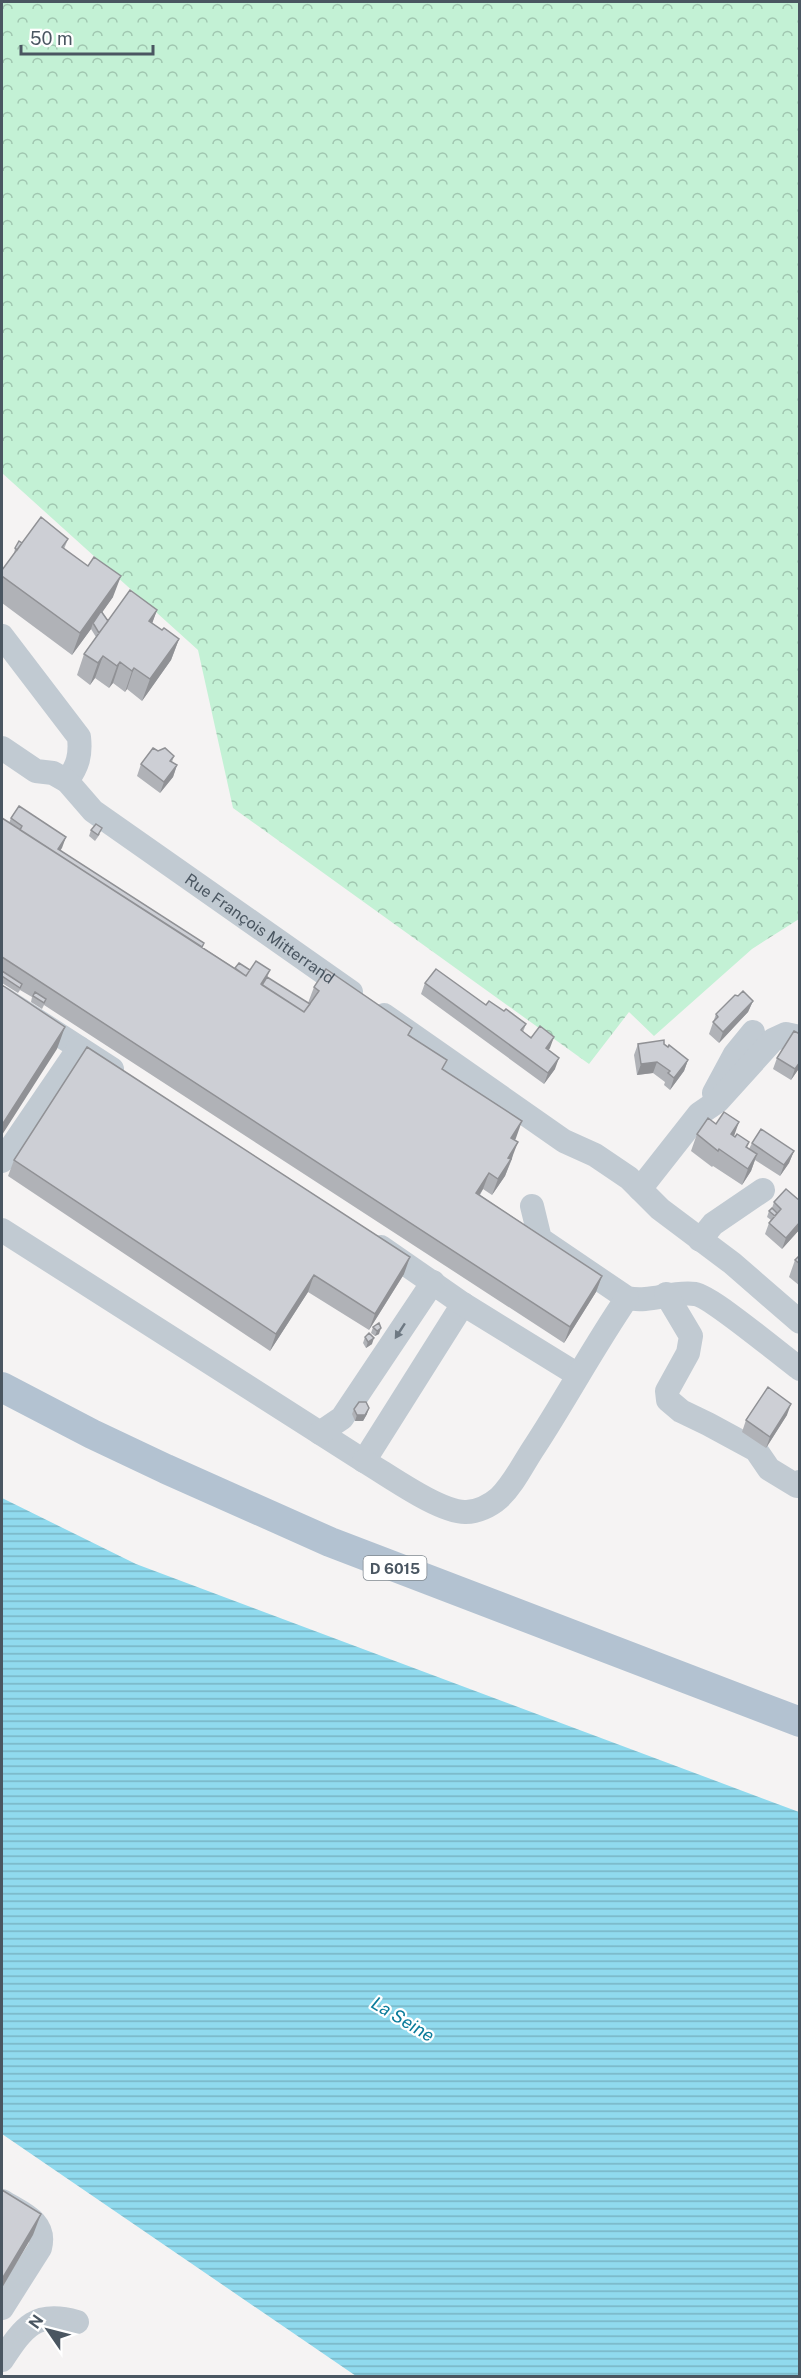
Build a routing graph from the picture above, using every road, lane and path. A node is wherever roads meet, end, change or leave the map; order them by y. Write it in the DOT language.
graph roads {
  1 [pos="2,636"];
  2 [pos="2,748"];
  3 [pos="68,781"];
  4 [pos="2,998"];
  5 [pos="753,1032"];
  6 [pos="800,1037"];
  7 [pos="79,1048"];
  8 [pos="130,1082"];
  9 [pos="708,1108"];
  10 [pos="2,1161"];
  11 [pos="640,1189"];
  12 [pos="763,1190"];
  13 [pos="532,1206"];
  14 [pos="2,1230"];
  15 [pos="363,1235"];
  16 [pos="700,1240"];
  17 [pos="433,1282"];
  18 [pos="666,1294"];
  19 [pos="627,1298"];
  20 [pos="463,1304"];
  21 [pos="800,1322"];
  22 [pos="800,1369"];
  23 [pos="578,1375"];
  24 [pos="2,1387"];
  25 [pos="320,1433"];
  26 [pos="364,1461"];
  27 [pos="800,1482"];
  28 [pos="800,1722"];
  29 [pos="2,2201"];
  30 [pos="2,2308"];
  31 [pos="77,2322"];
  32 [pos="2,2360"];
  1 -- 3 [label="street"];
  2 -- 3 [label="street"];
  3 -- 11 [label="street, Rue François Mitterrand"];
  4 -- 7 [label="street"];
  5 -- 9 [label="street"];
  6 -- 9 [label="street"];
  7 -- 8 [label="street"];
  7 -- 10 [label="street"];
  9 -- 11 [label="street"];
  11 -- 16 [label="street, Rue François Mitterrand"];
  12 -- 16 [label="street"];
  13 -- 19 [label="street"];
  14 -- 25 [label="street"];
  15 -- 17 [label="street"];
  16 -- 21 [label="street, Rue François Mitterrand"];
  17 -- 20 [label="street"];
  17 -- 25 [label="street, one-way"];
  18 -- 19 [label="street"];
  18 -- 22 [label="street"];
  18 -- 27 [label="street"];
  19 -- 23 [label="street"];
  20 -- 23 [label="street"];
  20 -- 26 [label="street"];
  23 -- 26 [label="street"];
  24 -- 28 [label="main road, D 6015"];
  25 -- 26 [label="street"];
  29 -- 30 [label="street"];
  31 -- 32 [label="street"];
}
